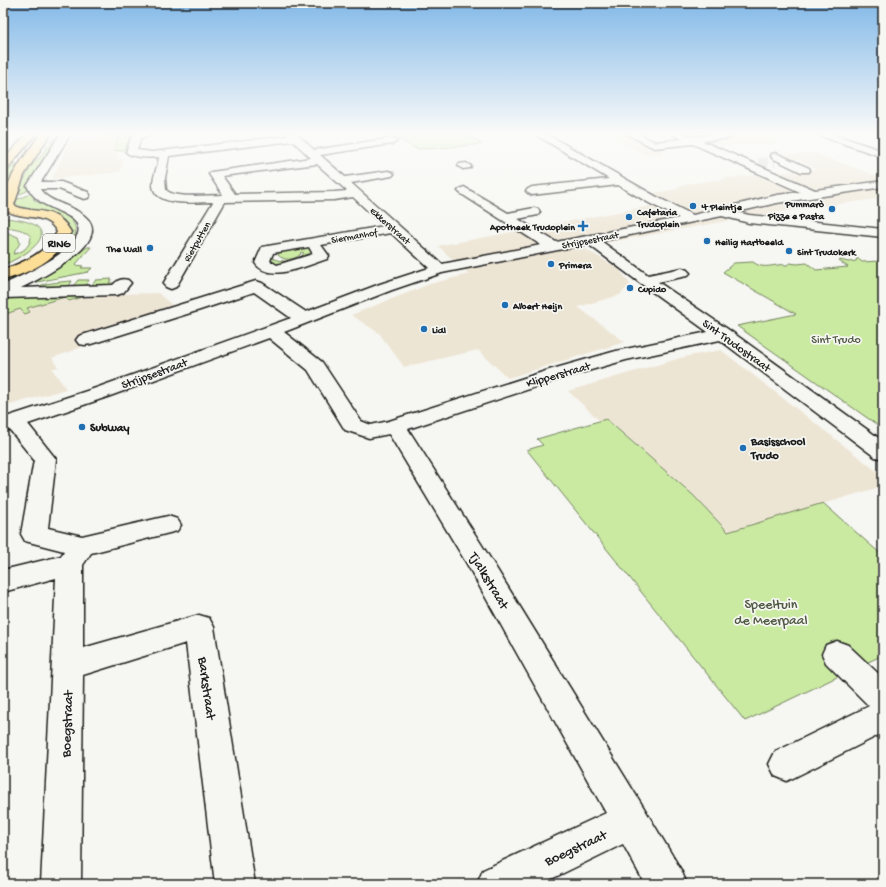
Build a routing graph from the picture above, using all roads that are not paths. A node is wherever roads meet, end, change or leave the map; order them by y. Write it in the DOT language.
graph roads {
  1 [pos="18,174"];
  2 [pos="43,174"];
  3 [pos="161,174"];
  4 [pos="215,174"];
  5 [pos="335,174"];
  6 [pos="385,174"];
  7 [pos="609,174"];
  8 [pos="774,174"];
  9 [pos="342,181"];
  10 [pos="620,181"];
  11 [pos="883,184"];
  12 [pos="33,188"];
  13 [pos="464,191"];
  14 [pos="532,191"];
  15 [pos="812,193"];
  16 [pos="357,194"];
  17 [pos="84,195"];
  18 [pos="226,198"];
  19 [pos="5,205"];
  20 [pos="534,212"];
  21 [pos="724,212"];
  22 [pos="504,216"];
  23 [pos="692,219"];
  24 [pos="395,228"];
  25 [pos="883,233"];
  26 [pos="590,239"];
  27 [pos="312,242"];
  28 [pos="553,246"];
  29 [pos="439,269"];
  30 [pos="3,270"];
  31 [pos="682,273"];
  32 [pos="3,275"];
  33 [pos="645,280"];
  34 [pos="123,283"];
  35 [pos="171,284"];
  36 [pos="3,292"];
  37 [pos="304,319"];
  38 [pos="271,330"];
  39 [pos="723,334"];
  40 [pos="85,340"];
  41 [pos="9,423"];
  42 [pos="395,426"];
  43 [pos="883,452"];
  44 [pos="168,525"];
  45 [pos="76,555"];
  46 [pos="3,582"];
  47 [pos="837,654"];
  48 [pos="68,666"];
  49 [pos="883,699"];
  50 [pos="883,716"];
  51 [pos="788,764"];
  52 [pos="631,821"];
  53 [pos="61,884"];
  54 [pos="235,884"];
  55 [pos="497,884"];
  56 [pos="667,884"];
  1 -- 19 [label="main road"];
  2 -- 12 [label="street"];
  3 -- 18 [label="street"];
  4 -- 18 [label="street"];
  5 -- 9 [label="street, Ekkerstraat"];
  6 -- 9 [label="street"];
  7 -- 10 [label="street"];
  8 -- 15 [label="street"];
  9 -- 16 [label="street, Ekkerstraat"];
  10 -- 14 [label="street"];
  10 -- 23 [label="street"];
  11 -- 15 [label="street"];
  12 -- 17 [label="street"];
  12 -- 19 [label="street"];
  12 -- 36 [label="street"];
  13 -- 22 [label="street"];
  15 -- 21 [label="street"];
  16 -- 18 [label="street"];
  16 -- 24 [label="street, Ekkerstraat"];
  18 -- 35 [label="street, Rietputten"];
  19 -- 30 [label="main road, RING"];
  19 -- 32 [label="main road, RING"];
  20 -- 22 [label="street"];
  21 -- 23 [label="street, Strijpsestraat"];
  21 -- 25 [label="street, Strijpsestraat"];
  22 -- 28 [label="street"];
  23 -- 26 [label="street, Strijpsestraat"];
  24 -- 27 [label="street, Siermanhof"];
  24 -- 29 [label="street, Ekkerstraat"];
  26 -- 28 [label="street, Strijpsestraat"];
  26 -- 33 [label="street, Sint Trudostraat"];
  28 -- 29 [label="street, Strijpsestraat"];
  29 -- 37 [label="street, Strijpsestraat"];
  31 -- 33 [label="street"];
  33 -- 39 [label="street, Sint Trudostraat"];
  34 -- 36 [label="street"];
  37 -- 38 [label="street, Strijpsestraat"];
  37 -- 40 [label="street"];
  38 -- 41 [label="street, Strijpsestraat"];
  38 -- 42 [label="street"];
  39 -- 42 [label="street, Klipperstraat"];
  39 -- 43 [label="street, Sint Trudostraat"];
  41 -- 45 [label="street"];
  42 -- 52 [label="street, Tjalkstraat"];
  44 -- 45 [label="street"];
  45 -- 46 [label="street"];
  45 -- 48 [label="street, Boegstraat"];
  47 -- 49 [label="street"];
  48 -- 53 [label="street, Boegstraat"];
  48 -- 54 [label="street, Barkstraat"];
  50 -- 51 [label="street"];
  52 -- 55 [label="street, Boegstraat"];
  52 -- 56 [label="street, Tjalkstraat"];
}
